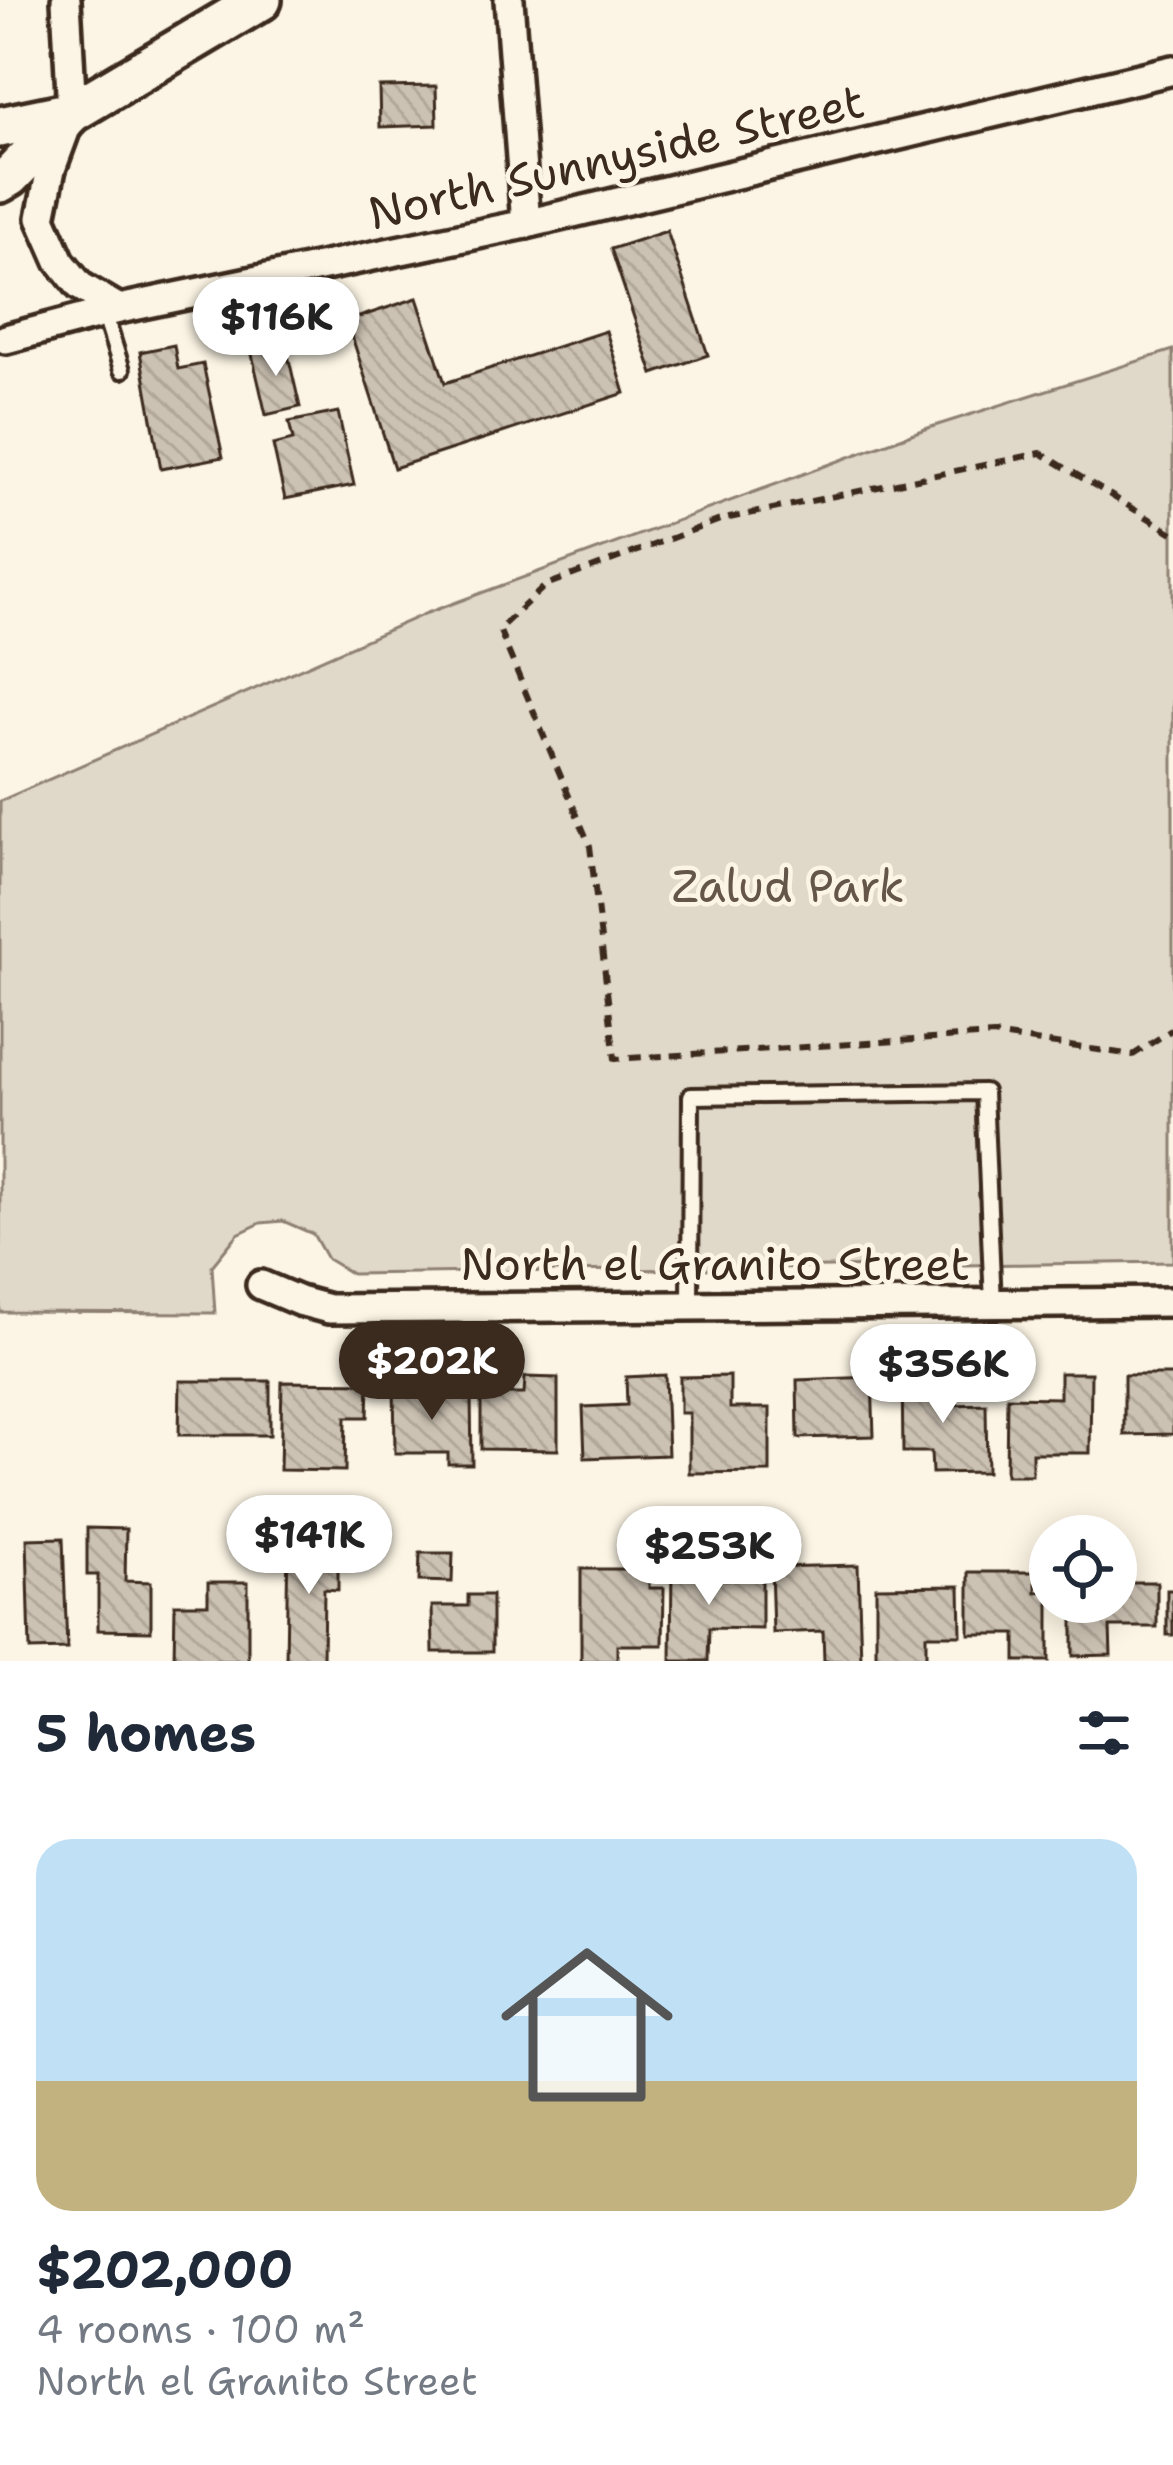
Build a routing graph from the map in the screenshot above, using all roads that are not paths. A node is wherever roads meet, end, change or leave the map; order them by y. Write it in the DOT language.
graph roads {
  1 [pos="66,0"];
  2 [pos="261,0"];
  3 [pos="509,0"];
  4 [pos="1173,70"];
  5 [pos="72,112"];
  6 [pos="0,127"];
  7 [pos="0,182"];
  8 [pos="526,224"];
  9 [pos="111,311"];
  10 [pos="3,342"];
  11 [pos="122,370"];
  12 [pos="261,1286"];
  13 [pos="1173,1302"];
  14 [pos="993,1304"];
  15 [pos="690,1306"];
  1 -- 5 [label="street"];
  2 -- 5 [label="main road"];
  3 -- 8 [label="street"];
  4 -- 8 [label="street, North Sunnyside Street"];
  5 -- 6 [label="main road"];
  5 -- 7 [label="main road"];
  5 -- 9 [label="street"];
  8 -- 9 [label="street, North Sunnyside Street"];
  9 -- 10 [label="street, North Sunnyside Street"];
  9 -- 11 [label="lane"];
  12 -- 15 [label="street, North el Granito Street"];
  13 -- 14 [label="street, North el Granito Street"];
  14 -- 15 [label="street, North el Granito Street"];
  14 -- 15 [label="lane"];
}
